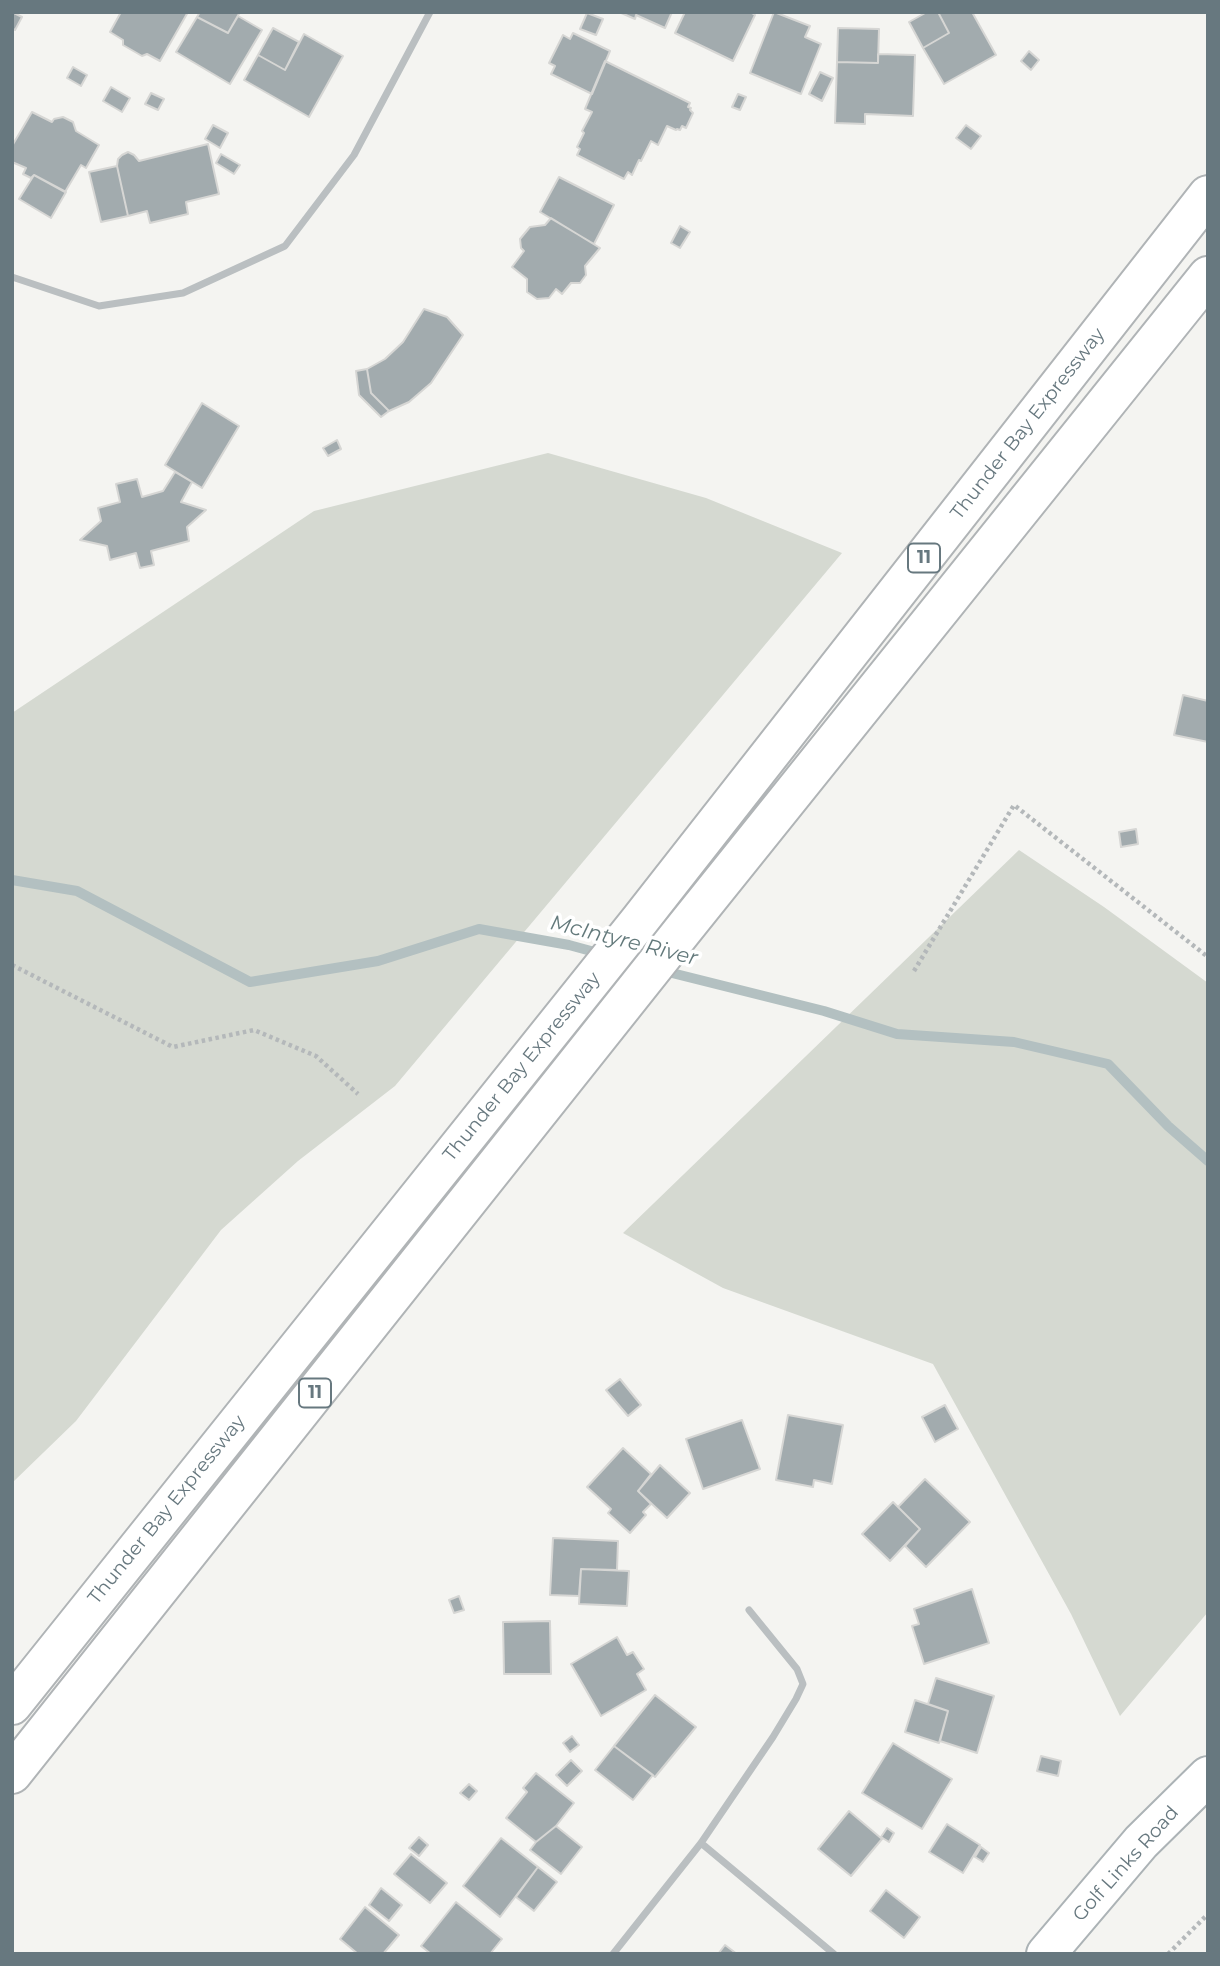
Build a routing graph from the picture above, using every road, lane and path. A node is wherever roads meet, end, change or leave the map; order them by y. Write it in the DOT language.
graph roads {
  1 [pos="430,12"];
  2 [pos="1208,195"];
  3 [pos="1208,276"];
  4 [pos="12,277"];
  5 [pos="1208,957"];
  6 [pos="12,965"];
  7 [pos="914,971"];
  8 [pos="358,1094"];
  9 [pos="749,1610"];
  10 [pos="12,1705"];
  11 [pos="12,1774"];
  12 [pos="1208,1776"];
  13 [pos="701,1843"];
  14 [pos="1208,1914"];
  15 [pos="613,1954"];
  16 [pos="834,1954"];
  17 [pos="1046,1954"];
  18 [pos="1168,1954"];
  1 -- 4 [label="street"];
  2 -- 10 [label="main road, Thunder Bay Expressway / 11"];
  3 -- 11 [label="main road, 11"];
  5 -- 7 [label="path"];
  6 -- 8 [label="path"];
  9 -- 13 [label="street"];
  12 -- 17 [label="main road, Golf Links Road"];
  13 -- 15 [label="street"];
  13 -- 16 [label="street"];
  14 -- 18 [label="path"];
}
